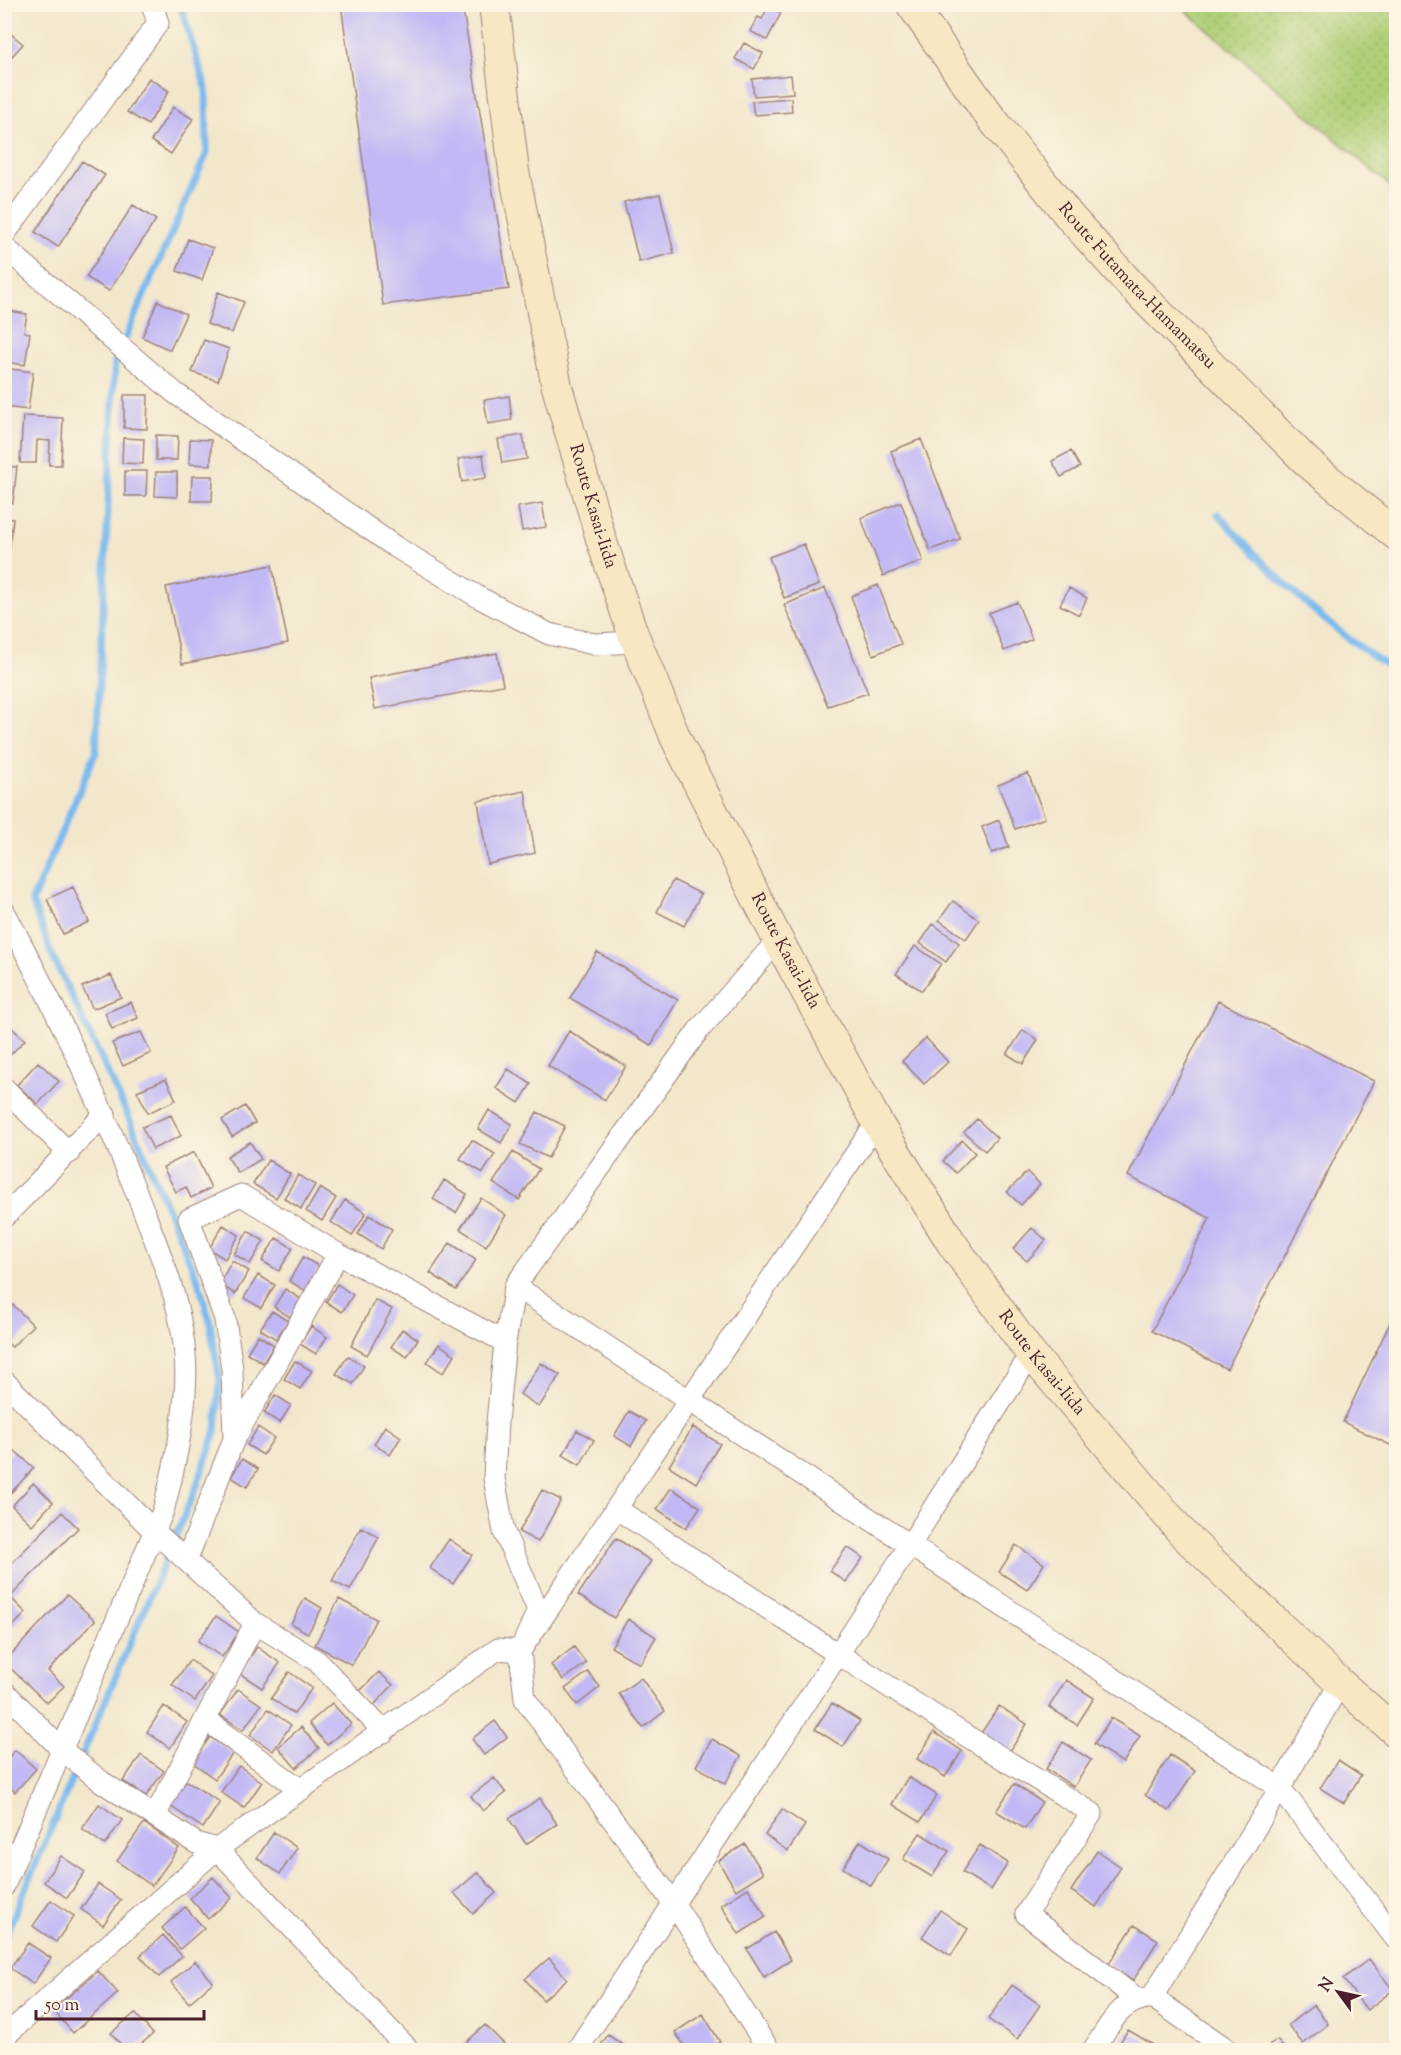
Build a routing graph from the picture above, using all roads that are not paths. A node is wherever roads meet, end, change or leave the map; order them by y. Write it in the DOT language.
graph roads {
  1 [pos="152,4"];
  2 [pos="494,4"];
  3 [pos="912,4"];
  4 [pos="4,235"];
  5 [pos="4,247"];
  6 [pos="1396,535"];
  7 [pos="637,642"];
  8 [pos="4,911"];
  9 [pos="778,939"];
  10 [pos="4,1088"];
  11 [pos="105,1114"];
  12 [pos="877,1122"];
  13 [pos="69,1153"];
  14 [pos="4,1217"];
  15 [pos="338,1254"];
  16 [pos="516,1286"];
  17 [pos="505,1342"];
  18 [pos="1031,1354"];
  19 [pos="4,1381"];
  20 [pos="689,1401"];
  21 [pos="234,1439"];
  22 [pos="617,1509"];
  23 [pos="158,1535"];
  24 [pos="910,1545"];
  25 [pos="185,1558"];
  26 [pos="255,1623"];
  27 [pos="520,1651"];
  28 [pos="837,1656"];
  29 [pos="1340,1683"];
  30 [pos="4,1692"];
  31 [pos="205,1719"];
  32 [pos="384,1732"];
  33 [pos="1396,1732"];
  34 [pos="65,1752"];
  35 [pos="1280,1788"];
  36 [pos="301,1790"];
  37 [pos="155,1816"];
  38 [pos="218,1849"];
  39 [pos="4,1886"];
  40 [pos="674,1904"];
  41 [pos="1396,1939"];
  42 [pos="1145,1998"];
  43 [pos="4,2037"];
  44 [pos="409,2050"];
  45 [pos="577,2050"];
  46 [pos="769,2050"];
  47 [pos="1093,2050"];
  48 [pos="1228,2050"];
  1 -- 4 [label="street"];
  2 -- 7 [label="main road, Route Kasai-Iida"];
  3 -- 6 [label="main road, Route Futamata-Hamamatsu"];
  5 -- 7 [label="street"];
  7 -- 9 [label="main road, Route Kasai-Iida"];
  8 -- 11 [label="street"];
  9 -- 12 [label="main road, Route Kasai-Iida"];
  9 -- 16 [label="street"];
  10 -- 13 [label="street"];
  11 -- 13 [label="street"];
  11 -- 23 [label="street"];
  12 -- 18 [label="main road, Route Kasai-Iida"];
  12 -- 20 [label="street"];
  13 -- 14 [label="street"];
  15 -- 17 [label="street"];
  15 -- 21 [label="street"];
  15 -- 21 [label="street"];
  16 -- 17 [label="street"];
  16 -- 20 [label="street"];
  17 -- 27 [label="street"];
  18 -- 24 [label="street"];
  18 -- 29 [label="main road, Route Kasai-Iida"];
  19 -- 23 [label="street"];
  20 -- 22 [label="street"];
  20 -- 24 [label="street"];
  21 -- 25 [label="street"];
  22 -- 27 [label="street"];
  22 -- 28 [label="street"];
  23 -- 25 [label="street"];
  23 -- 34 [label="street"];
  24 -- 28 [label="street"];
  24 -- 35 [label="street"];
  25 -- 26 [label="street"];
  26 -- 31 [label="street"];
  26 -- 32 [label="street"];
  27 -- 32 [label="street"];
  27 -- 40 [label="street"];
  28 -- 40 [label="street"];
  28 -- 42 [label="street"];
  29 -- 33 [label="main road, Route Kasai-Iida"];
  29 -- 35 [label="street"];
  30 -- 34 [label="street"];
  31 -- 36 [label="street"];
  31 -- 37 [label="street"];
  32 -- 36 [label="street"];
  34 -- 37 [label="street"];
  34 -- 39 [label="street"];
  35 -- 41 [label="street"];
  35 -- 42 [label="street"];
  36 -- 38 [label="street"];
  37 -- 38 [label="street"];
  38 -- 43 [label="street"];
  38 -- 44 [label="street"];
  40 -- 45 [label="street"];
  40 -- 46 [label="street"];
  42 -- 47 [label="street"];
  42 -- 48 [label="street"];
}
